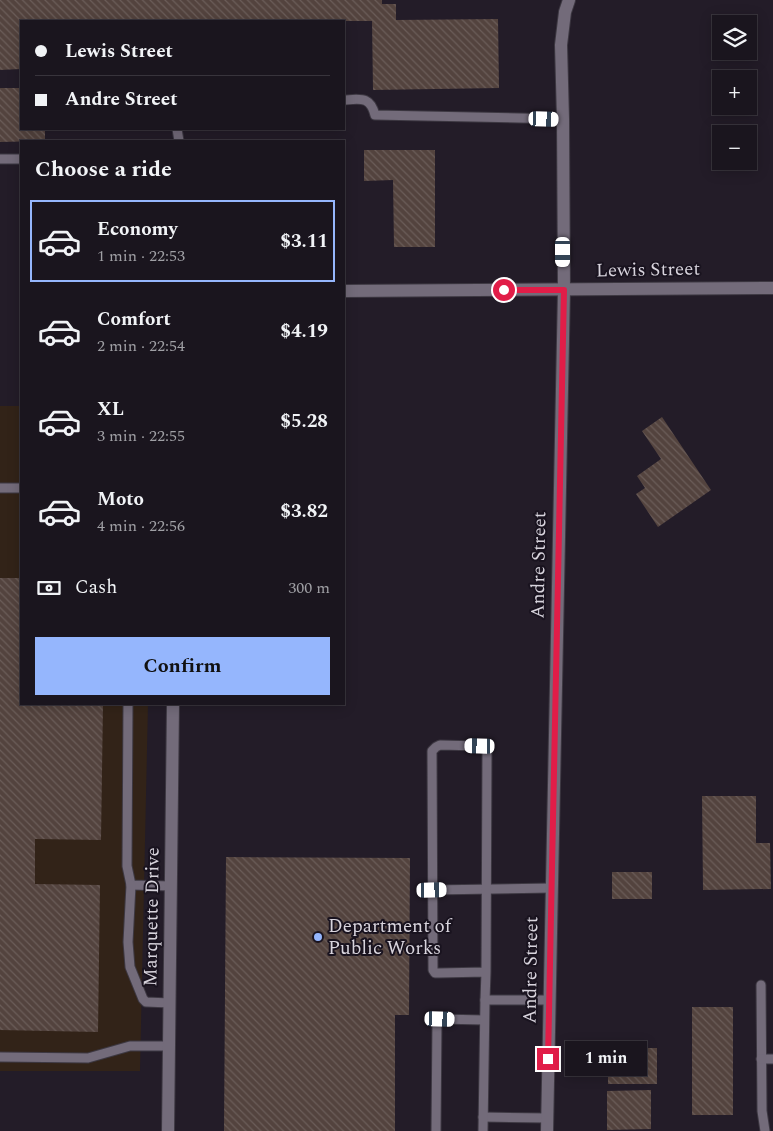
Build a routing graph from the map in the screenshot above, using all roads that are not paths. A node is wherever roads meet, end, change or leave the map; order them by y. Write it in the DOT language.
graph roads {
  1 [pos="569,0"];
  2 [pos="345,100"];
  3 [pos="563,119"];
  4 [pos="0,159"];
  5 [pos="20,159"];
  6 [pos="773,288"];
  7 [pos="564,290"];
  8 [pos="345,291"];
  9 [pos="0,488"];
  10 [pos="20,488"];
  11 [pos="128,705"];
  12 [pos="173,705"];
  13 [pos="131,885"];
  14 [pos="171,886"];
  15 [pos="552,888"];
  16 [pos="486,889"];
  17 [pos="432,890"];
  18 [pos="486,972"];
  19 [pos="761,986"];
  20 [pos="485,1000"];
  21 [pos="549,1000"];
  22 [pos="170,1003"];
  23 [pos="484,1020"];
  24 [pos="169,1046"];
  25 [pos="0,1058"];
  26 [pos="761,1059"];
  27 [pos="773,1059"];
  28 [pos="483,1117"];
  29 [pos="547,1118"];
  30 [pos="168,1131"];
  31 [pos="436,1131"];
  32 [pos="483,1131"];
  33 [pos="547,1131"];
  34 [pos="765,1131"];
  1 -- 3 [label="street, Andre Street"];
  2 -- 3 [label="lane"];
  3 -- 7 [label="street, Andre Street"];
  4 -- 5 [label="lane"];
  6 -- 7 [label="street, Lewis Street"];
  7 -- 8 [label="street, Lewis Street"];
  7 -- 15 [label="street, Andre Street"];
  9 -- 10 [label="lane"];
  11 -- 13 [label="lane"];
  12 -- 14 [label="street, Marquette Drive"];
  13 -- 14 [label="lane"];
  13 -- 22 [label="lane"];
  14 -- 22 [label="street, Marquette Drive"];
  15 -- 16 [label="lane"];
  15 -- 21 [label="street, Andre Street"];
  16 -- 17 [label="lane"];
  16 -- 17 [label="lane"];
  16 -- 18 [label="lane"];
  17 -- 18 [label="lane"];
  18 -- 20 [label="lane"];
  19 -- 26 [label="lane"];
  20 -- 21 [label="lane"];
  20 -- 23 [label="lane"];
  21 -- 29 [label="street, Andre Street"];
  22 -- 24 [label="street, Marquette Drive"];
  23 -- 28 [label="lane"];
  23 -- 31 [label="lane"];
  24 -- 25 [label="lane"];
  24 -- 30 [label="street, Marquette Drive"];
  26 -- 27 [label="lane"];
  26 -- 34 [label="lane"];
  28 -- 29 [label="lane"];
  28 -- 32 [label="lane"];
  29 -- 33 [label="street, Andre Street"];
}
